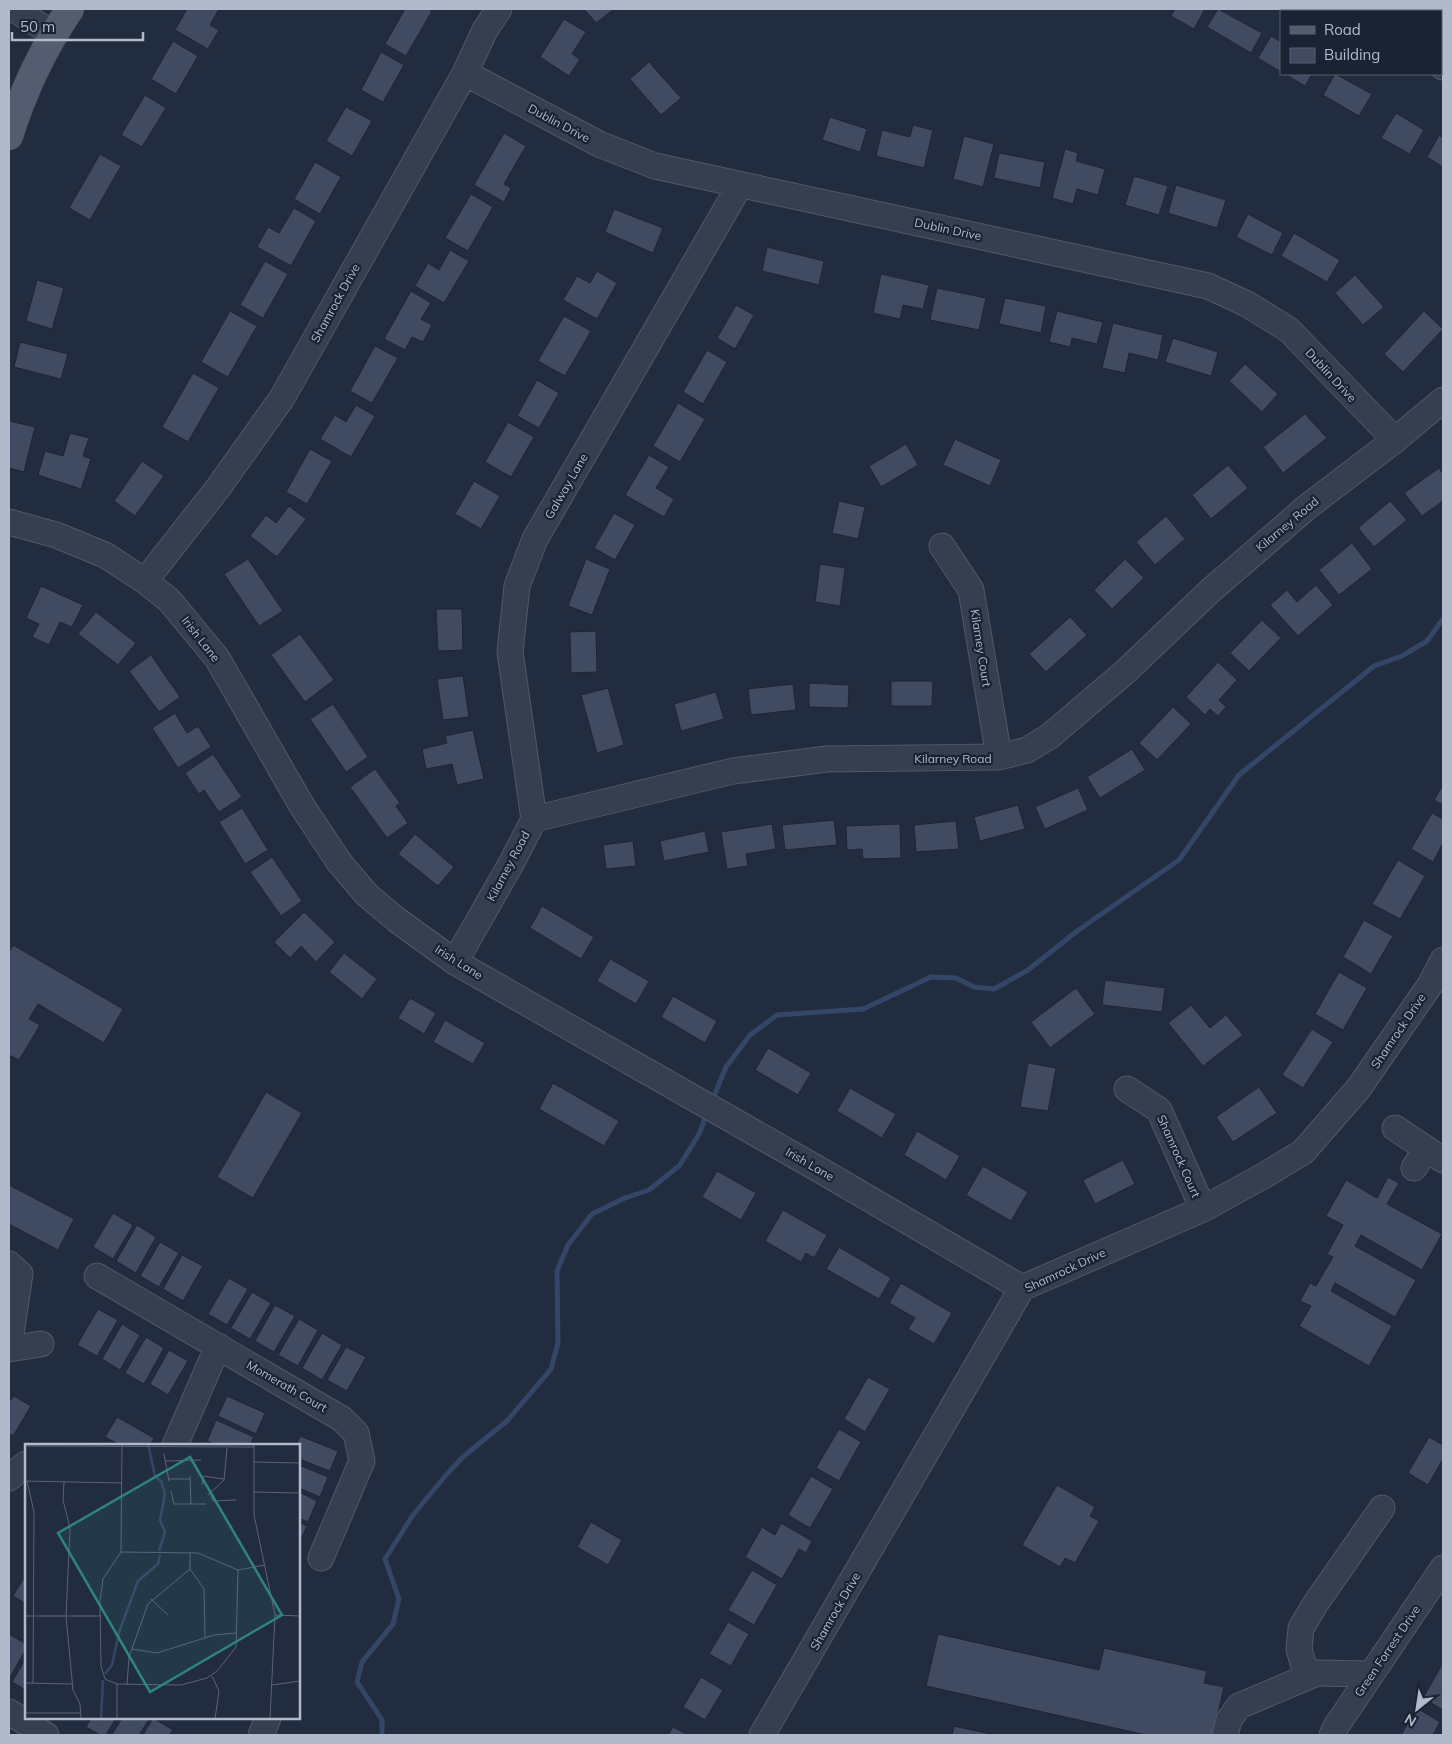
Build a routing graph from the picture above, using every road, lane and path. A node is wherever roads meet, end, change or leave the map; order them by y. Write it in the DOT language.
graph roads {
  1 [pos="14,9"];
  2 [pos="70,9"];
  3 [pos="500,9"];
  4 [pos="53,34"];
  5 [pos="464,73"];
  6 [pos="9,136"];
  7 [pos="740,185"];
  8 [pos="1443,400"];
  9 [pos="1395,440"];
  10 [pos="9,522"];
  11 [pos="942,546"];
  12 [pos="145,581"];
  13 [pos="998,757"];
  14 [pos="534,819"];
  15 [pos="1443,960"];
  16 [pos="455,962"];
  17 [pos="1127,1089"];
  18 [pos="1395,1128"];
  19 [pos="1428,1159"];
  20 [pos="1203,1208"];
  21 [pos="9,1264"];
  22 [pos="97,1276"];
  23 [pos="1022,1288"];
  24 [pos="41,1344"];
  25 [pos="218,1346"];
  26 [pos="9,1348"];
  27 [pos="175,1444"];
  28 [pos="25,1465"];
  29 [pos="9,1478"];
  30 [pos="1382,1508"];
  31 [pos="321,1558"];
  32 [pos="1443,1568"];
  33 [pos="1371,1674"];
  34 [pos="1307,1677"];
  35 [pos="9,1712"];
  36 [pos="268,1719"];
  37 [pos="46,1735"];
  38 [pos="261,1735"];
  39 [pos="762,1735"];
  40 [pos="1225,1735"];
  41 [pos="1332,1735"];
  1 -- 4 [label="street"];
  2 -- 4 [label="main road"];
  3 -- 5 [label="street, Shamrock Drive"];
  4 -- 6 [label="main road"];
  5 -- 7 [label="street, Dublin Drive"];
  5 -- 12 [label="street, Shamrock Drive"];
  7 -- 9 [label="street, Dublin Drive"];
  7 -- 14 [label="street, Galway Lane"];
  8 -- 9 [label="street, Kilarney Road"];
  9 -- 13 [label="street, Kilarney Road"];
  10 -- 12 [label="street, Irish Lane"];
  11 -- 13 [label="street, Kilarney Court"];
  12 -- 16 [label="street, Irish Lane"];
  13 -- 14 [label="street, Kilarney Road"];
  14 -- 16 [label="street, Kilarney Road"];
  15 -- 20 [label="street, Shamrock Drive"];
  16 -- 23 [label="street, Irish Lane"];
  17 -- 20 [label="street, Shamrock Court"];
  18 -- 19 [label="street"];
  20 -- 23 [label="street, Shamrock Drive"];
  21 -- 26 [label="street"];
  22 -- 25 [label="street, Momerath Court"];
  23 -- 39 [label="street, Shamrock Drive"];
  24 -- 26 [label="street"];
  25 -- 27 [label="street"];
  25 -- 31 [label="street, Momerath Court"];
  28 -- 29 [label="street"];
  30 -- 34 [label="street"];
  32 -- 33 [label="street, Green Forrest Drive"];
  33 -- 34 [label="street"];
  33 -- 41 [label="street, Green Forrest Drive"];
  34 -- 40 [label="street"];
  35 -- 37 [label="street"];
  36 -- 38 [label="street"];
}
